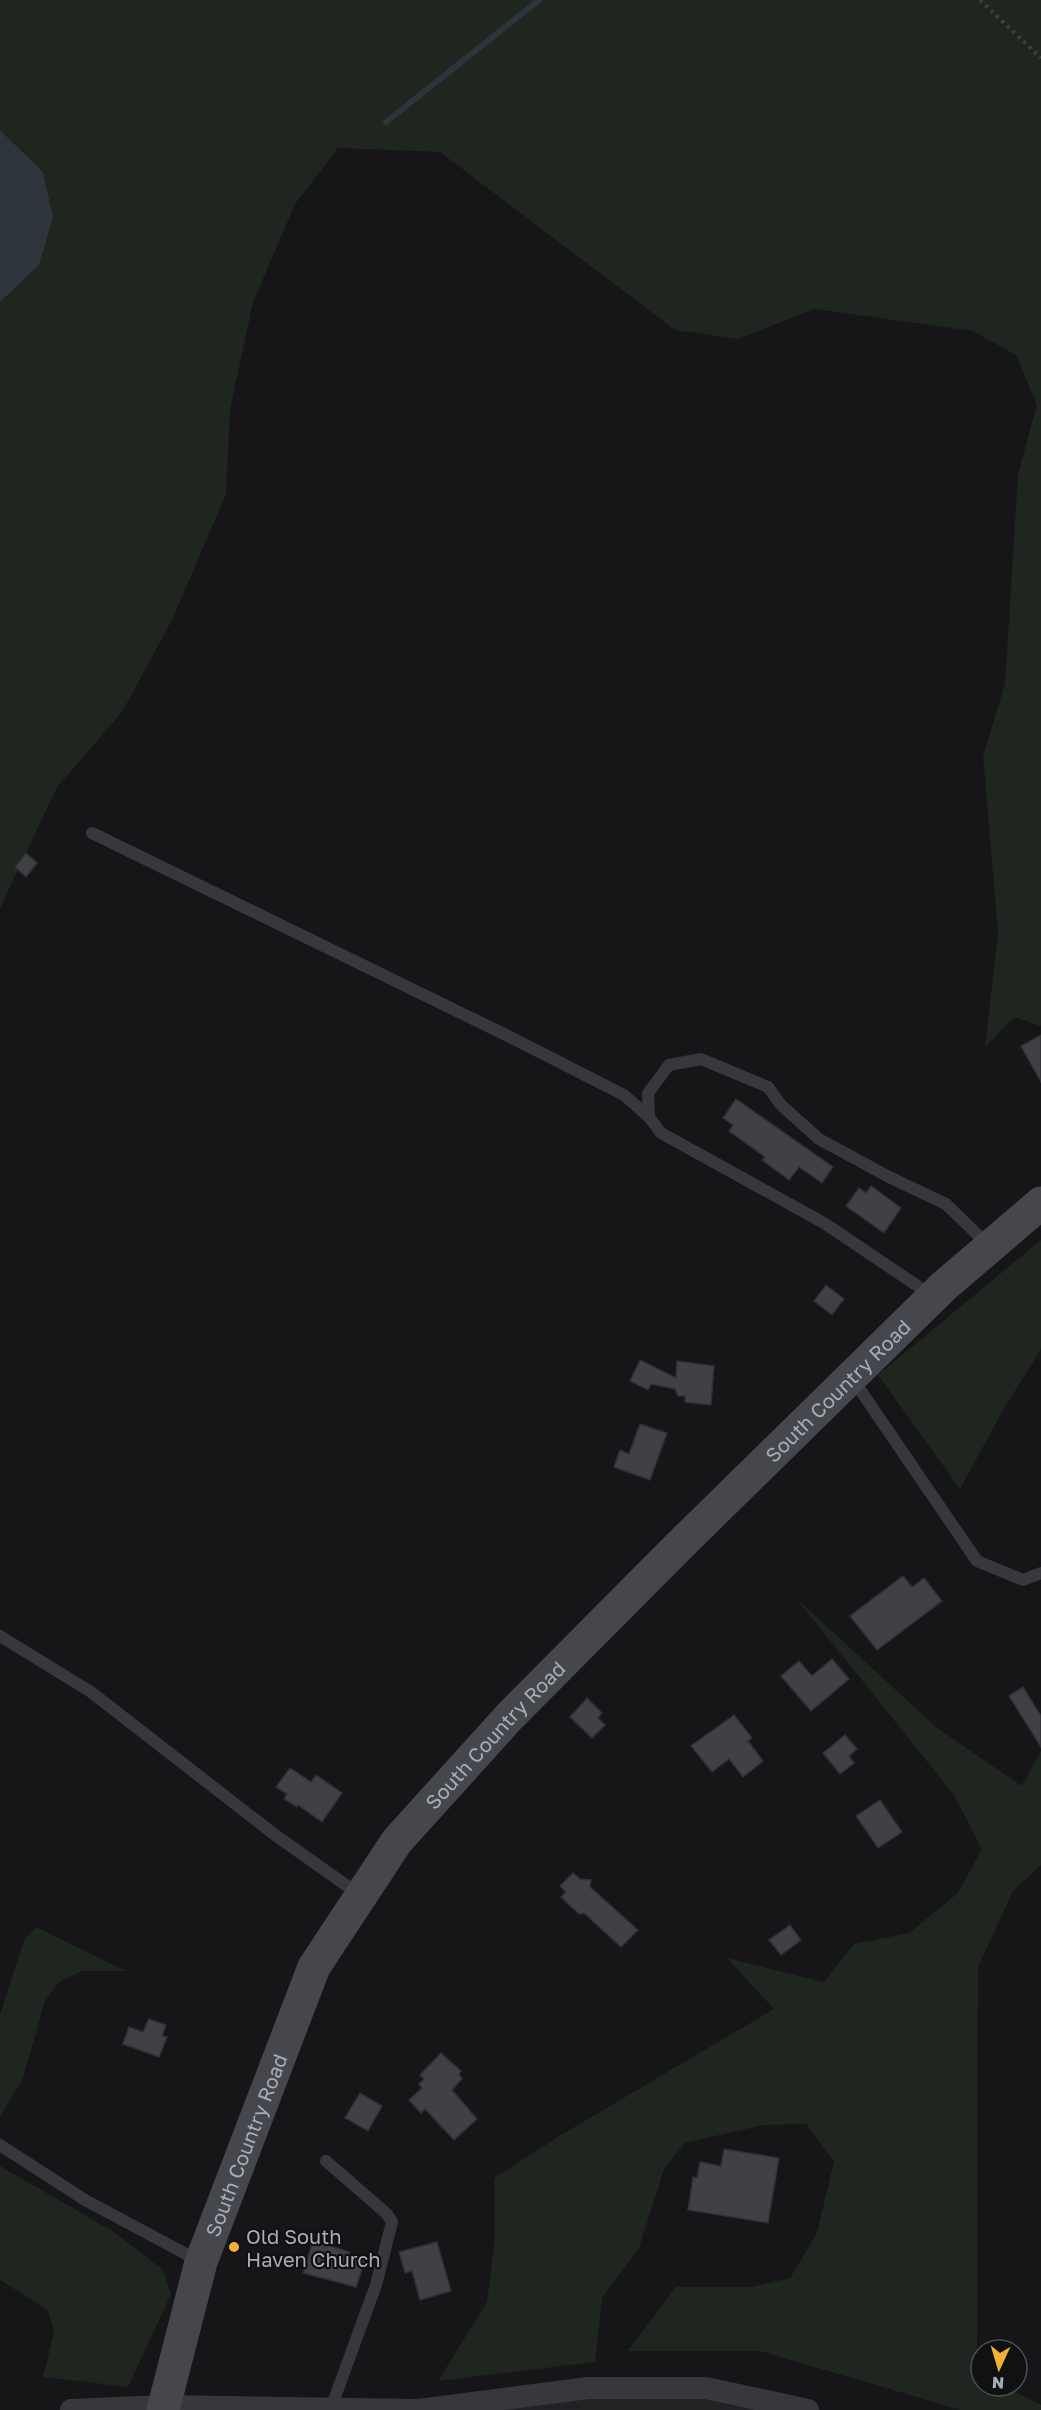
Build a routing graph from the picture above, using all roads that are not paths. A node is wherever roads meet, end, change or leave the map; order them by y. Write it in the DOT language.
graph roads {
  1 [pos="92,833"];
  2 [pos="649,1117"];
  3 [pos="1041,1203"];
  4 [pos="989,1247"];
  5 [pos="933,1297"];
  6 [pos="851,1377"];
  7 [pos="1041,1573"];
  8 [pos="0,1636"];
  9 [pos="361,1895"];
  10 [pos="0,2145"];
  11 [pos="326,2161"];
  12 [pos="201,2262"];
  13 [pos="163,2408"];
  14 [pos="331,2409"];
  15 [pos="71,2410"];
  16 [pos="425,2410"];
  17 [pos="808,2410"];
  1 -- 2 [label="lane"];
  2 -- 4 [label="lane"];
  2 -- 5 [label="lane"];
  3 -- 4 [label="main road, South Country Road"];
  4 -- 5 [label="main road, South Country Road"];
  5 -- 6 [label="main road, South Country Road"];
  6 -- 7 [label="lane"];
  6 -- 9 [label="main road, South Country Road"];
  8 -- 9 [label="lane"];
  9 -- 12 [label="main road, South Country Road"];
  10 -- 12 [label="lane"];
  11 -- 14 [label="lane"];
  12 -- 13 [label="main road, South Country Road"];
  13 -- 14 [label="street"];
  13 -- 15 [label="street"];
  14 -- 16 [label="street"];
  16 -- 17 [label="street"];
}
